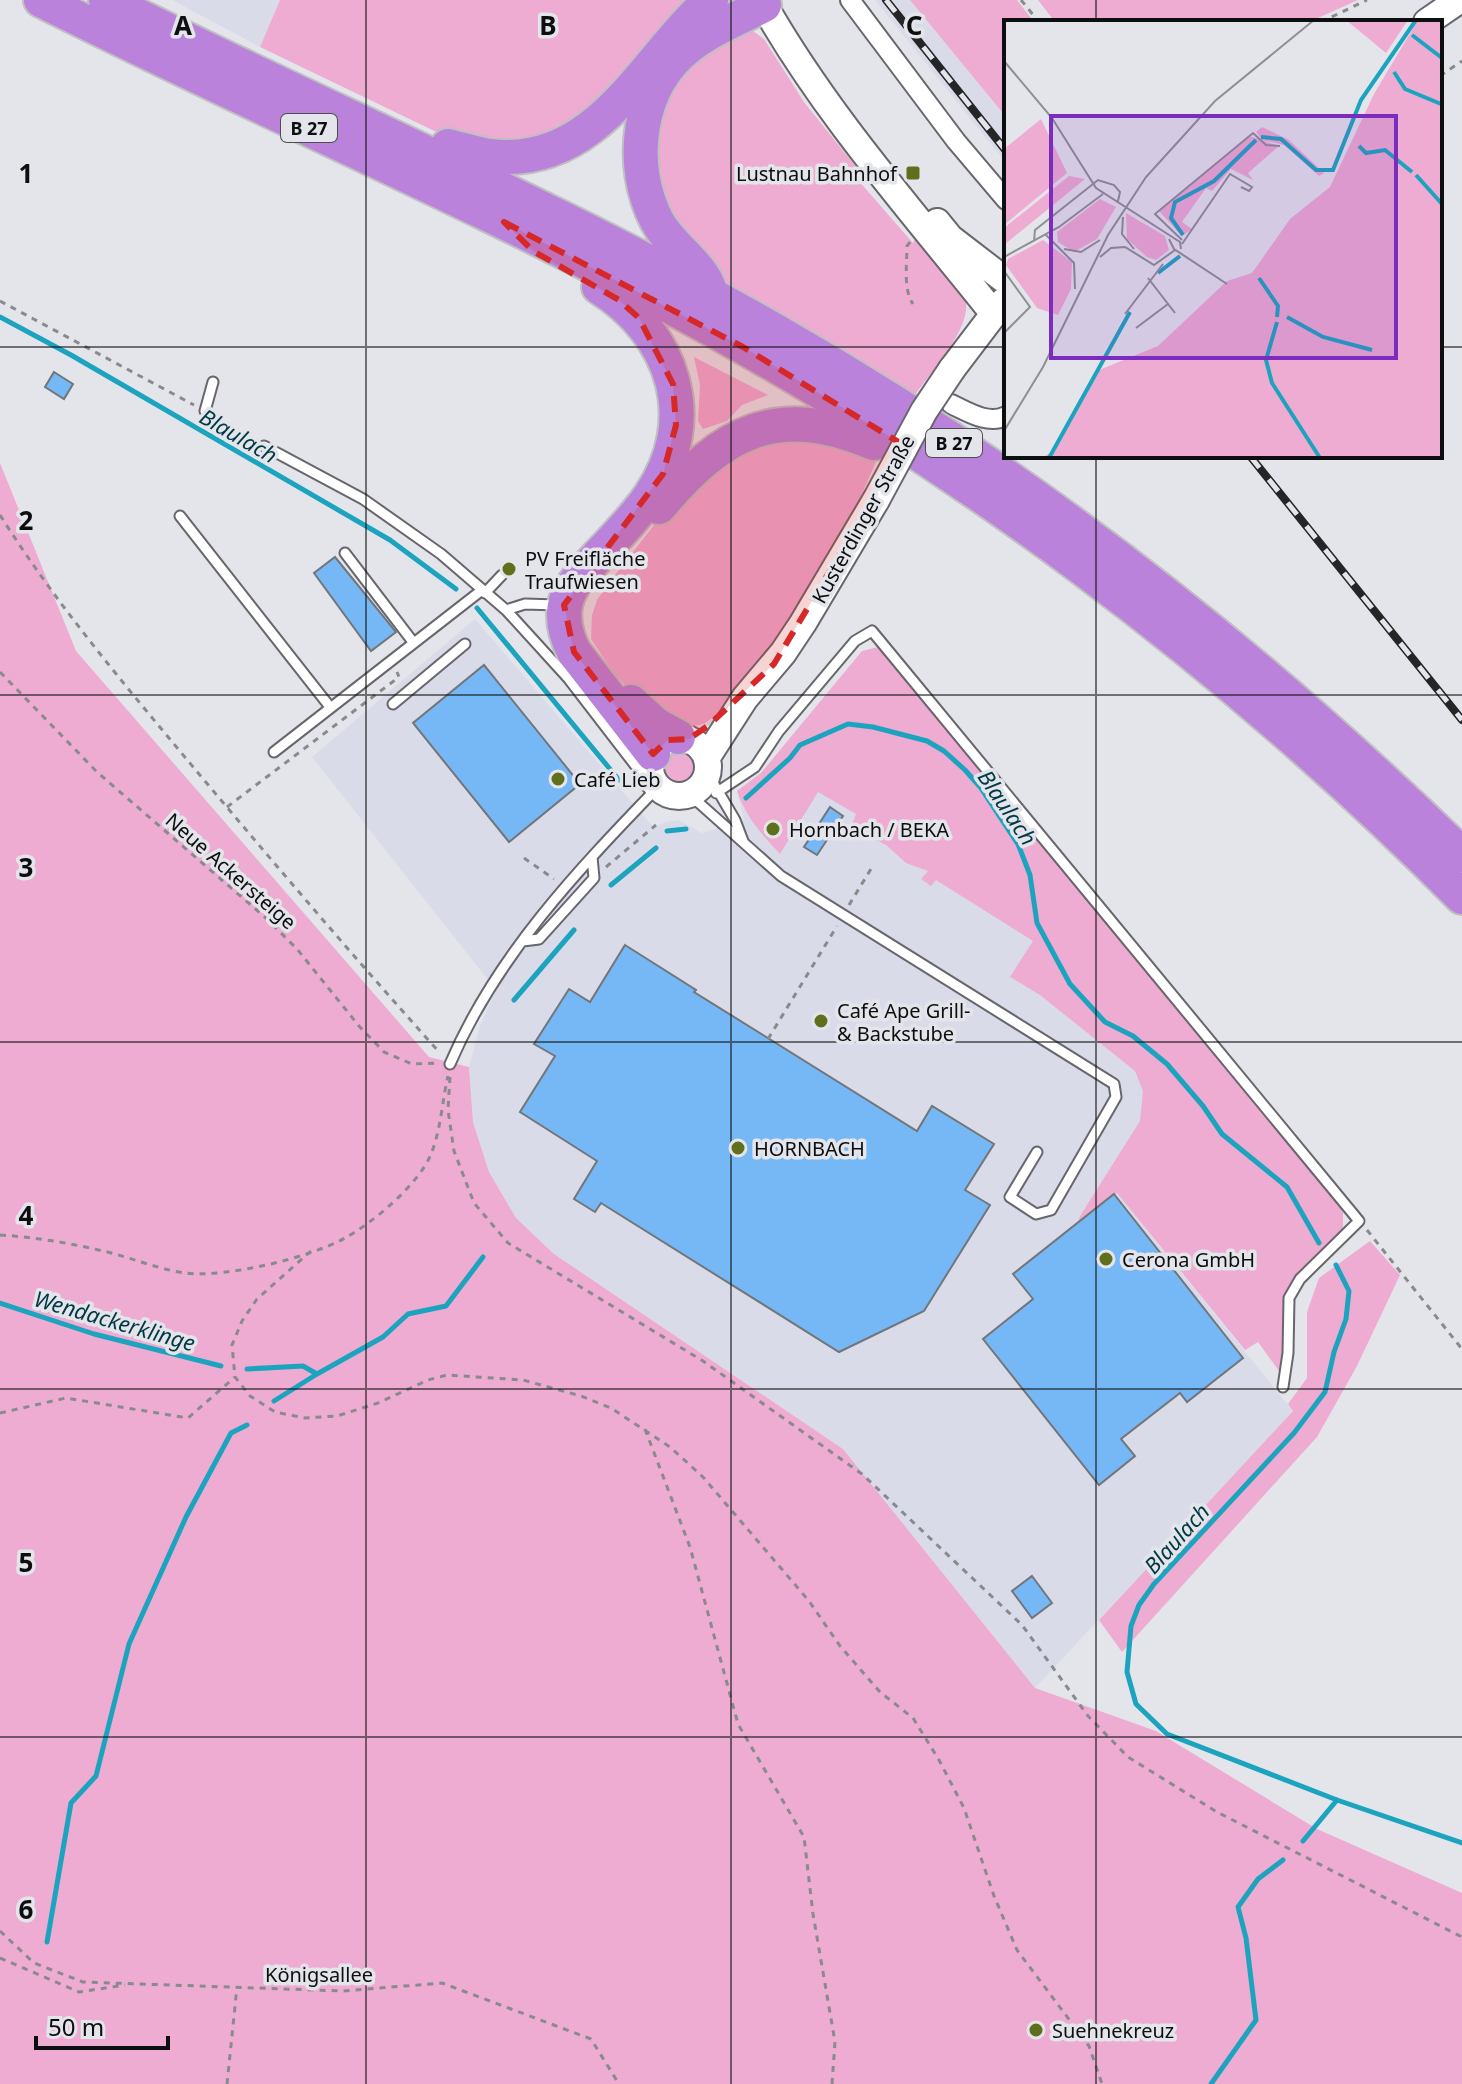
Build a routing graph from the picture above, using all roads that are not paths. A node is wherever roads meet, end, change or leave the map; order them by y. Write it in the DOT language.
graph roads {
  1 [pos="41,0"];
  2 [pos="106,0"];
  3 [pos="711,0"];
  4 [pos="850,0"];
  5 [pos="1459,0"];
  6 [pos="762,3"];
  7 [pos="1430,20"];
  8 [pos="420,149"];
  9 [pos="863,150"];
  10 [pos="1004,198"];
  11 [pos="504,222"];
  12 [pos="1004,279"];
  13 [pos="712,296"];
  14 [pos="1000,306"];
  15 [pos="213,382"];
  16 [pos="951,404"];
  17 [pos="205,411"];
  18 [pos="1004,418"];
  19 [pos="264,446"];
  20 [pos="941,469"];
  21 [pos="180,516"];
  22 [pos="345,553"];
  23 [pos="502,575"];
  24 [pos="484,591"];
  25 [pos="564,605"];
  26 [pos="506,610"];
  27 [pos="413,642"];
  28 [pos="465,644"];
  29 [pos="580,677"];
  30 [pos="393,704"];
  31 [pos="330,707"];
  32 [pos="274,752"];
  33 [pos="682,764"];
  34 [pos="689,794"];
  35 [pos="743,841"];
  36 [pos="1462,855"];
  37 [pos="592,857"];
  38 [pos="1462,897"];
  39 [pos="523,941"];
  40 [pos="450,1064"];
  41 [pos="1037,1152"];
  42 [pos="1283,1387"];
  1 -- 11 [label="highway, B 27"];
  2 -- 8 [label="highway, B 27"];
  3 -- 8 [label="highway"];
  4 -- 10 [label="street"];
  5 -- 7 [label="street"];
  6 -- 9 [label="street"];
  6 -- 13 [label="highway"];
  8 -- 13 [label="highway, B 27"];
  9 -- 12 [label="street"];
  9 -- 14 [label="street"];
  11 -- 20 [label="highway, B 27"];
  11 -- 25 [label="highway"];
  13 -- 36 [label="highway, B 27"];
  14 -- 33 [label="street, Kusterdinger Straße, bridge"];
  15 -- 17 [label="lane"];
  16 -- 18 [label="street"];
  19 -- 24 [label="lane"];
  20 -- 33 [label="highway"];
  20 -- 38 [label="highway, B 27"];
  21 -- 31 [label="lane"];
  22 -- 27 [label="lane"];
  23 -- 24 [label="lane"];
  24 -- 26 [label="lane"];
  24 -- 27 [label="lane"];
  25 -- 26 [label="lane"];
  25 -- 29 [label="highway"];
  26 -- 29 [label="lane"];
  27 -- 31 [label="lane"];
  28 -- 30 [label="lane"];
  29 -- 33 [label="highway"];
  31 -- 32 [label="lane"];
  33 -- 34 [label="street"];
  33 -- 35 [label="lane"];
  33 -- 37 [label="lane"];
  33 -- 42 [label="lane"];
  34 -- 35 [label="lane"];
  35 -- 41 [label="lane"];
  37 -- 39 [label="lane"];
  37 -- 39 [label="lane"];
  39 -- 40 [label="lane"];
}
